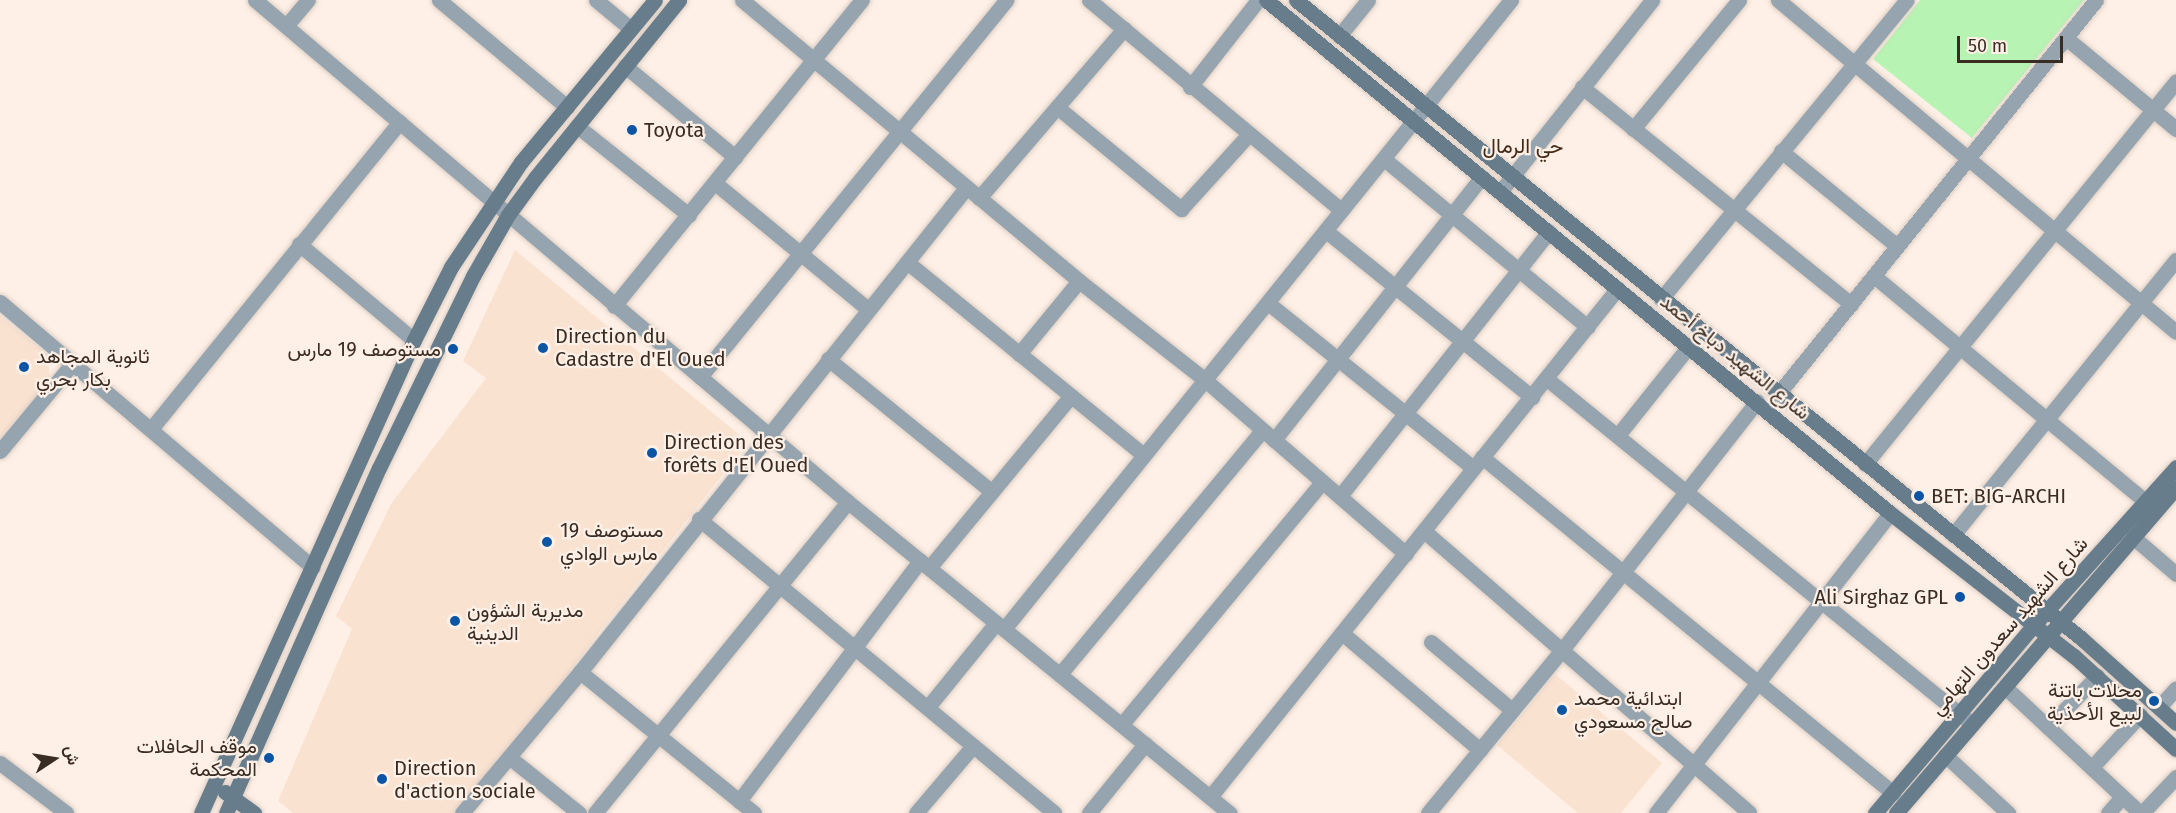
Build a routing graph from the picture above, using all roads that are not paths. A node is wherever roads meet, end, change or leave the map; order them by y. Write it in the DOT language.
graph roads {
  1 [pos="255,0"];
  2 [pos="308,0"];
  3 [pos="439,0"];
  4 [pos="596,0"];
  5 [pos="655,0"];
  6 [pos="679,0"];
  7 [pos="742,0"];
  8 [pos="862,0"];
  9 [pos="1006,0"];
  10 [pos="1089,0"];
  11 [pos="1258,0"];
  12 [pos="1266,0"];
  13 [pos="1296,0"];
  14 [pos="1368,0"];
  15 [pos="1511,0"];
  16 [pos="1652,0"];
  17 [pos="1739,0"];
  18 [pos="1778,0"];
  19 [pos="1907,0"];
  20 [pos="2096,0"];
  21 [pos="286,26"];
  22 [pos="631,29"];
  23 [pos="1124,29"];
  24 [pos="1340,36"];
  25 [pos="2066,38"];
  26 [pos="813,60"];
  27 [pos="1854,63"];
  28 [pos="625,66"];
  29 [pos="2176,81"];
  30 [pos="1191,87"];
  31 [pos="1582,87"];
  32 [pos="1426,105"];
  33 [pos="1057,106"];
  34 [pos="567,107"];
  35 [pos="2152,109"];
  36 [pos="1414,121"];
  37 [pos="400,122"];
  38 [pos="577,126"];
  39 [pos="1633,129"];
  40 [pos="2176,129"];
  41 [pos="897,131"];
  42 [pos="1248,135"];
  43 [pos="1781,151"];
  44 [pos="735,157"];
  45 [pos="1969,157"];
  46 [pos="1384,159"];
  47 [pos="1482,177"];
  48 [pos="1511,177"];
  49 [pos="715,183"];
  50 [pos="966,188"];
  51 [pos="1500,192"];
  52 [pos="979,198"];
  53 [pos="493,200"];
  54 [pos="1341,210"];
  55 [pos="1731,210"];
  56 [pos="508,215"];
  57 [pos="689,215"];
  58 [pos="1451,216"];
  59 [pos="2055,230"];
  60 [pos="1326,231"];
  61 [pos="1549,231"];
  62 [pos="299,243"];
  63 [pos="1897,246"];
  64 [pos="802,253"];
  65 [pos="2176,260"];
  66 [pos="907,262"];
  67 [pos="1520,270"];
  68 [pos="1874,276"];
  69 [pos="1079,281"];
  70 [pos="1618,288"];
  71 [pos="1394,289"];
  72 [pos="1661,299"];
  73 [pos="0,302"];
  74 [pos="1268,303"];
  75 [pos="2140,303"];
  76 [pos="1851,304"];
  77 [pos="614,306"];
  78 [pos="868,309"];
  79 [pos="1588,327"];
  80 [pos="2176,332"];
  81 [pos="414,340"];
  82 [pos="1462,343"];
  83 [pos="1689,346"];
  84 [pos="1960,348"];
  85 [pos="1019,354"];
  86 [pos="828,359"];
  87 [pos="1338,359"];
  88 [pos="72,364"];
  89 [pos="700,377"];
  90 [pos="1204,379"];
  91 [pos="1547,379"];
  92 [pos="1778,394"];
  93 [pos="1071,396"];
  94 [pos="1532,397"];
  95 [pos="1757,401"];
  96 [pos="1407,414"];
  97 [pos="2047,418"];
  98 [pos="151,429"];
  99 [pos="768,434"];
  100 [pos="1618,435"];
  101 [pos="1268,436"];
  102 [pos="0,451"];
  103 [pos="1142,454"];
  104 [pos="1477,463"];
  105 [pos="1865,464"];
  106 [pos="2176,467"];
  107 [pos="1322,482"];
  108 [pos="2176,487"];
  109 [pos="1687,490"];
  110 [pos="992,492"];
  111 [pos="1340,496"];
  112 [pos="848,502"];
  113 [pos="2146,502"];
  114 [pos="1890,513"];
  115 [pos="699,519"];
  116 [pos="1424,531"];
  117 [pos="1953,535"];
  118 [pos="2133,537"];
  119 [pos="1406,554"];
  120 [pos="925,564"];
  121 [pos="313,567"];
  122 [pos="1622,571"];
  123 [pos="2176,574"];
  124 [pos="780,586"];
  125 [pos="1821,600"];
  126 [pos="2047,610"];
  127 [pos="2060,620"];
  128 [pos="1000,626"];
  129 [pos="2033,626"];
  130 [pos="1342,633"];
  131 [pos="2046,636"];
  132 [pos="1431,642"];
  133 [pos="853,646"];
  134 [pos="1562,650"];
  135 [pos="580,672"];
  136 [pos="1060,674"];
  137 [pos="2097,676"];
  138 [pos="1757,680"];
  139 [pos="2005,687"];
  140 [pos="2176,688"];
  141 [pos="928,707"];
  142 [pos="2159,707"];
  143 [pos="1512,710"];
  144 [pos="2140,715"];
  145 [pos="1966,719"];
  146 [pos="2176,723"];
  147 [pos="1122,724"];
  148 [pos="2048,727"];
  149 [pos="659,736"];
  150 [pos="1145,744"];
  151 [pos="973,746"];
  152 [pos="2176,749"];
  153 [pos="1480,750"];
  154 [pos="1945,755"];
  155 [pos="509,757"];
  156 [pos="0,762"];
  157 [pos="1693,763"];
  158 [pos="2092,767"];
  159 [pos="2176,777"];
  160 [pos="214,785"];
  161 [pos="1893,793"];
  162 [pos="232,796"];
  163 [pos="1210,797"];
  164 [pos="2122,797"];
  165 [pos="739,801"];
  166 [pos="202,812"];
  167 [pos="66,813"];
  168 [pos="226,813"];
  169 [pos="254,813"];
  170 [pos="462,813"];
  171 [pos="579,813"];
  172 [pos="595,813"];
  173 [pos="753,813"];
  174 [pos="916,813"];
  175 [pos="1054,813"];
  176 [pos="1089,813"];
  177 [pos="1230,813"];
  178 [pos="1428,813"];
  179 [pos="1656,813"];
  180 [pos="1749,813"];
  181 [pos="1875,813"];
  182 [pos="1896,813"];
  183 [pos="2008,813"];
  184 [pos="2108,813"];
  185 [pos="2141,813"];
  1 -- 21 [label="street"];
  2 -- 21 [label="street"];
  3 -- 34 [label="street"];
  4 -- 22 [label="street"];
  5 -- 22 [label="street"];
  6 -- 28 [label="street"];
  7 -- 26 [label="street"];
  8 -- 26 [label="street"];
  9 -- 41 [label="street"];
  10 -- 23 [label="street"];
  11 -- 30 [label="street"];
  12 -- 36 [label="street, شارع الشهيد دباخ أحمد"];
  13 -- 24 [label="street, شارع الشهيد دباخ أحمد"];
  14 -- 24 [label="street"];
  15 -- 32 [label="street"];
  16 -- 31 [label="street"];
  17 -- 39 [label="street"];
  18 -- 27 [label="street"];
  19 -- 27 [label="street"];
  20 -- 25 [label="street"];
  21 -- 37 [label="street"];
  22 -- 34 [label="street"];
  23 -- 30 [label="street"];
  23 -- 33 [label="street"];
  24 -- 32 [label="street, شارع الشهيد دباخ أحمد"];
  25 -- 35 [label="street"];
  25 -- 45 [label="street"];
  26 -- 41 [label="street"];
  26 -- 44 [label="street"];
  27 -- 43 [label="street"];
  27 -- 45 [label="street"];
  28 -- 38 [label="street"];
  28 -- 44 [label="street"];
  29 -- 35 [label="street"];
  30 -- 42 [label="street"];
  31 -- 39 [label="street"];
  31 -- 48 [label="street"];
  32 -- 36 [label="street"];
  32 -- 48 [label="street, شارع الشهيد دباخ أحمد"];
  33 -- 42 [label="street"];
  33 -- 52 [label="street"];
  34 -- 53 [label="street"];
  35 -- 40 [label="street"];
  35 -- 59 [label="street"];
  36 -- 46 [label="street"];
  36 -- 47 [label="street, شارع الشهيد دباخ أحمد"];
  37 -- 53 [label="street"];
  37 -- 62 [label="street"];
  38 -- 56 [label="street"];
  38 -- 57 [label="street"];
  39 -- 55 [label="street"];
  41 -- 50 [label="street"];
  41 -- 64 [label="street"];
  42 -- 54 [label="street"];
  43 -- 55 [label="street"];
  43 -- 63 [label="street"];
  44 -- 49 [label="street"];
  45 -- 59 [label="street"];
  45 -- 63 [label="street"];
  46 -- 54 [label="street"];
  46 -- 58 [label="street"];
  47 -- 51 [label="street, شارع الشهيد دباخ أحمد"];
  47 -- 58 [label="street"];
  48 -- 51 [label="street"];
  48 -- 72 [label="street, شارع الشهيد دباخ أحمد"];
  49 -- 57 [label="street"];
  49 -- 64 [label="street"];
  50 -- 52 [label="street"];
  50 -- 66 [label="street"];
  51 -- 61 [label="street, شارع الشهيد دباخ أحمد"];
  52 -- 69 [label="street"];
  53 -- 56 [label="street"];
  53 -- 81 [label="street"];
  54 -- 60 [label="street"];
  55 -- 72 [label="street"];
  55 -- 76 [label="street"];
  56 -- 77 [label="street"];
  56 -- 162 [label="street"];
  57 -- 77 [label="street"];
  58 -- 67 [label="street"];
  58 -- 71 [label="street"];
  59 -- 75 [label="street"];
  59 -- 84 [label="street"];
  60 -- 71 [label="street"];
  60 -- 74 [label="street"];
  61 -- 67 [label="street"];
  61 -- 70 [label="street, شارع الشهيد دباخ أحمد"];
  62 -- 81 [label="street"];
  62 -- 98 [label="street"];
  63 -- 68 [label="street"];
  64 -- 78 [label="street"];
  64 -- 89 [label="street"];
  65 -- 75 [label="street"];
  66 -- 78 [label="street"];
  66 -- 85 [label="street"];
  67 -- 79 [label="street"];
  67 -- 82 [label="street"];
  68 -- 76 [label="street"];
  68 -- 84 [label="street"];
  69 -- 85 [label="street"];
  69 -- 90 [label="street"];
  70 -- 79 [label="street"];
  70 -- 83 [label="street, شارع الشهيد دباخ أحمد"];
  71 -- 82 [label="street"];
  71 -- 87 [label="street"];
  72 -- 92 [label="street, شارع الشهيد دباخ أحمد"];
  73 -- 88 [label="street"];
  74 -- 87 [label="street"];
  74 -- 90 [label="street"];
  75 -- 80 [label="street"];
  75 -- 97 [label="street"];
  76 -- 92 [label="street"];
  77 -- 89 [label="street"];
  78 -- 86 [label="street"];
  79 -- 91 [label="street"];
  81 -- 121 [label="street"];
  82 -- 94 [label="street"];
  82 -- 96 [label="street"];
  83 -- 95 [label="street, شارع الشهيد دباخ أحمد"];
  83 -- 100 [label="street"];
  84 -- 97 [label="street"];
  84 -- 105 [label="street"];
  85 -- 93 [label="street"];
  86 -- 99 [label="street"];
  86 -- 110 [label="street"];
  87 -- 96 [label="street"];
  87 -- 101 [label="street"];
  88 -- 98 [label="street"];
  88 -- 102 [label="street"];
  89 -- 99 [label="street"];
  90 -- 101 [label="street"];
  90 -- 103 [label="street"];
  91 -- 94 [label="street"];
  91 -- 100 [label="street"];
  92 -- 105 [label="street, شارع الشهيد دباخ أحمد"];
  93 -- 103 [label="street"];
  93 -- 110 [label="street"];
  94 -- 104 [label="street"];
  95 -- 109 [label="street"];
  95 -- 114 [label="street, شارع الشهيد دباخ أحمد"];
  96 -- 104 [label="street"];
  96 -- 111 [label="street"];
  97 -- 113 [label="street"];
  97 -- 117 [label="street"];
  98 -- 121 [label="street"];
  99 -- 112 [label="street"];
  99 -- 115 [label="street"];
  100 -- 109 [label="street"];
  101 -- 107 [label="street"];
  101 -- 136 [label="street"];
  103 -- 128 [label="street"];
  104 -- 116 [label="street"];
  104 -- 122 [label="street"];
  105 -- 117 [label="street, شارع الشهيد دباخ أحمد"];
  106 -- 113 [label="street, شارع الشهيد سعدون التهامي"];
  107 -- 111 [label="street"];
  107 -- 147 [label="street"];
  108 -- 118 [label="street, شارع الشهيد سعدون التهامي"];
  109 -- 122 [label="street"];
  109 -- 125 [label="street"];
  110 -- 120 [label="street"];
  111 -- 119 [label="street"];
  112 -- 120 [label="street"];
  112 -- 124 [label="street"];
  113 -- 126 [label="street, شارع الشهيد سعدون التهامي"];
  114 -- 125 [label="street"];
  114 -- 129 [label="street, شارع الشهيد دباخ أحمد"];
  115 -- 124 [label="street"];
  115 -- 135 [label="street"];
  116 -- 119 [label="street"];
  116 -- 134 [label="street"];
  117 -- 126 [label="street, شارع الشهيد دباخ أحمد"];
  118 -- 123 [label="street"];
  118 -- 127 [label="street, شارع الشهيد سعدون التهامي"];
  119 -- 130 [label="street"];
  120 -- 128 [label="street"];
  120 -- 133 [label="street"];
  121 -- 160 [label="street"];
  122 -- 134 [label="street"];
  122 -- 138 [label="street"];
  124 -- 133 [label="street"];
  124 -- 149 [label="street"];
  125 -- 138 [label="street"];
  125 -- 145 [label="street"];
  126 -- 127 [label="street, شارع الشهيد دباخ أحمد"];
  126 -- 129 [label="street, شارع الشهيد سعدون التهامي"];
  127 -- 131 [label="street, شارع الشهيد سعدون التهامي"];
  127 -- 142 [label="street, شارع الشهيد دباخ أحمد"];
  128 -- 136 [label="street"];
  128 -- 141 [label="street"];
  129 -- 131 [label="street, شارع الشهيد دباخ أحمد"];
  129 -- 145 [label="street, شارع الشهيد سعدون التهامي"];
  130 -- 153 [label="street"];
  130 -- 163 [label="street"];
  131 -- 137 [label="street, شارع الشهيد دباخ أحمد"];
  131 -- 139 [label="street, شارع الشهيد سعدون التهامي"];
  132 -- 143 [label="street"];
  133 -- 141 [label="street"];
  133 -- 165 [label="street"];
  134 -- 143 [label="street"];
  134 -- 157 [label="street"];
  135 -- 149 [label="street"];
  135 -- 155 [label="street"];
  136 -- 147 [label="street"];
  137 -- 144 [label="street, شارع الشهيد دباخ أحمد"];
  137 -- 148 [label="street"];
  138 -- 157 [label="street"];
  138 -- 161 [label="street"];
  139 -- 145 [label="street, شارع الشهيد سعدون التهامي"];
  139 -- 148 [label="street"];
  140 -- 142 [label="street"];
  141 -- 151 [label="street"];
  142 -- 146 [label="street, شارع الشهيد دباخ أحمد"];
  143 -- 153 [label="street"];
  144 -- 152 [label="street, شارع الشهيد دباخ أحمد"];
  144 -- 158 [label="street"];
  145 -- 154 [label="street, شارع الشهيد سعدون التهامي"];
  145 -- 161 [label="street, شارع الشهيد سعدون التهامي"];
  147 -- 150 [label="street"];
  148 -- 158 [label="street"];
  149 -- 165 [label="street"];
  149 -- 172 [label="street"];
  150 -- 163 [label="street"];
  150 -- 176 [label="street"];
  151 -- 174 [label="street"];
  151 -- 175 [label="street"];
  153 -- 178 [label="street"];
  154 -- 182 [label="street, شارع الشهيد سعدون التهامي"];
  154 -- 183 [label="street"];
  155 -- 170 [label="street"];
  155 -- 171 [label="street"];
  156 -- 167 [label="street"];
  157 -- 179 [label="street"];
  157 -- 180 [label="street"];
  158 -- 164 [label="street"];
  159 -- 185 [label="street"];
  160 -- 162 [label="street"];
  160 -- 166 [label="street"];
  161 -- 181 [label="street, شارع الشهيد سعدون التهامي"];
  162 -- 168 [label="street"];
  162 -- 169 [label="street"];
  163 -- 177 [label="street"];
  164 -- 184 [label="street"];
  164 -- 185 [label="street"];
  165 -- 173 [label="street"];
}
